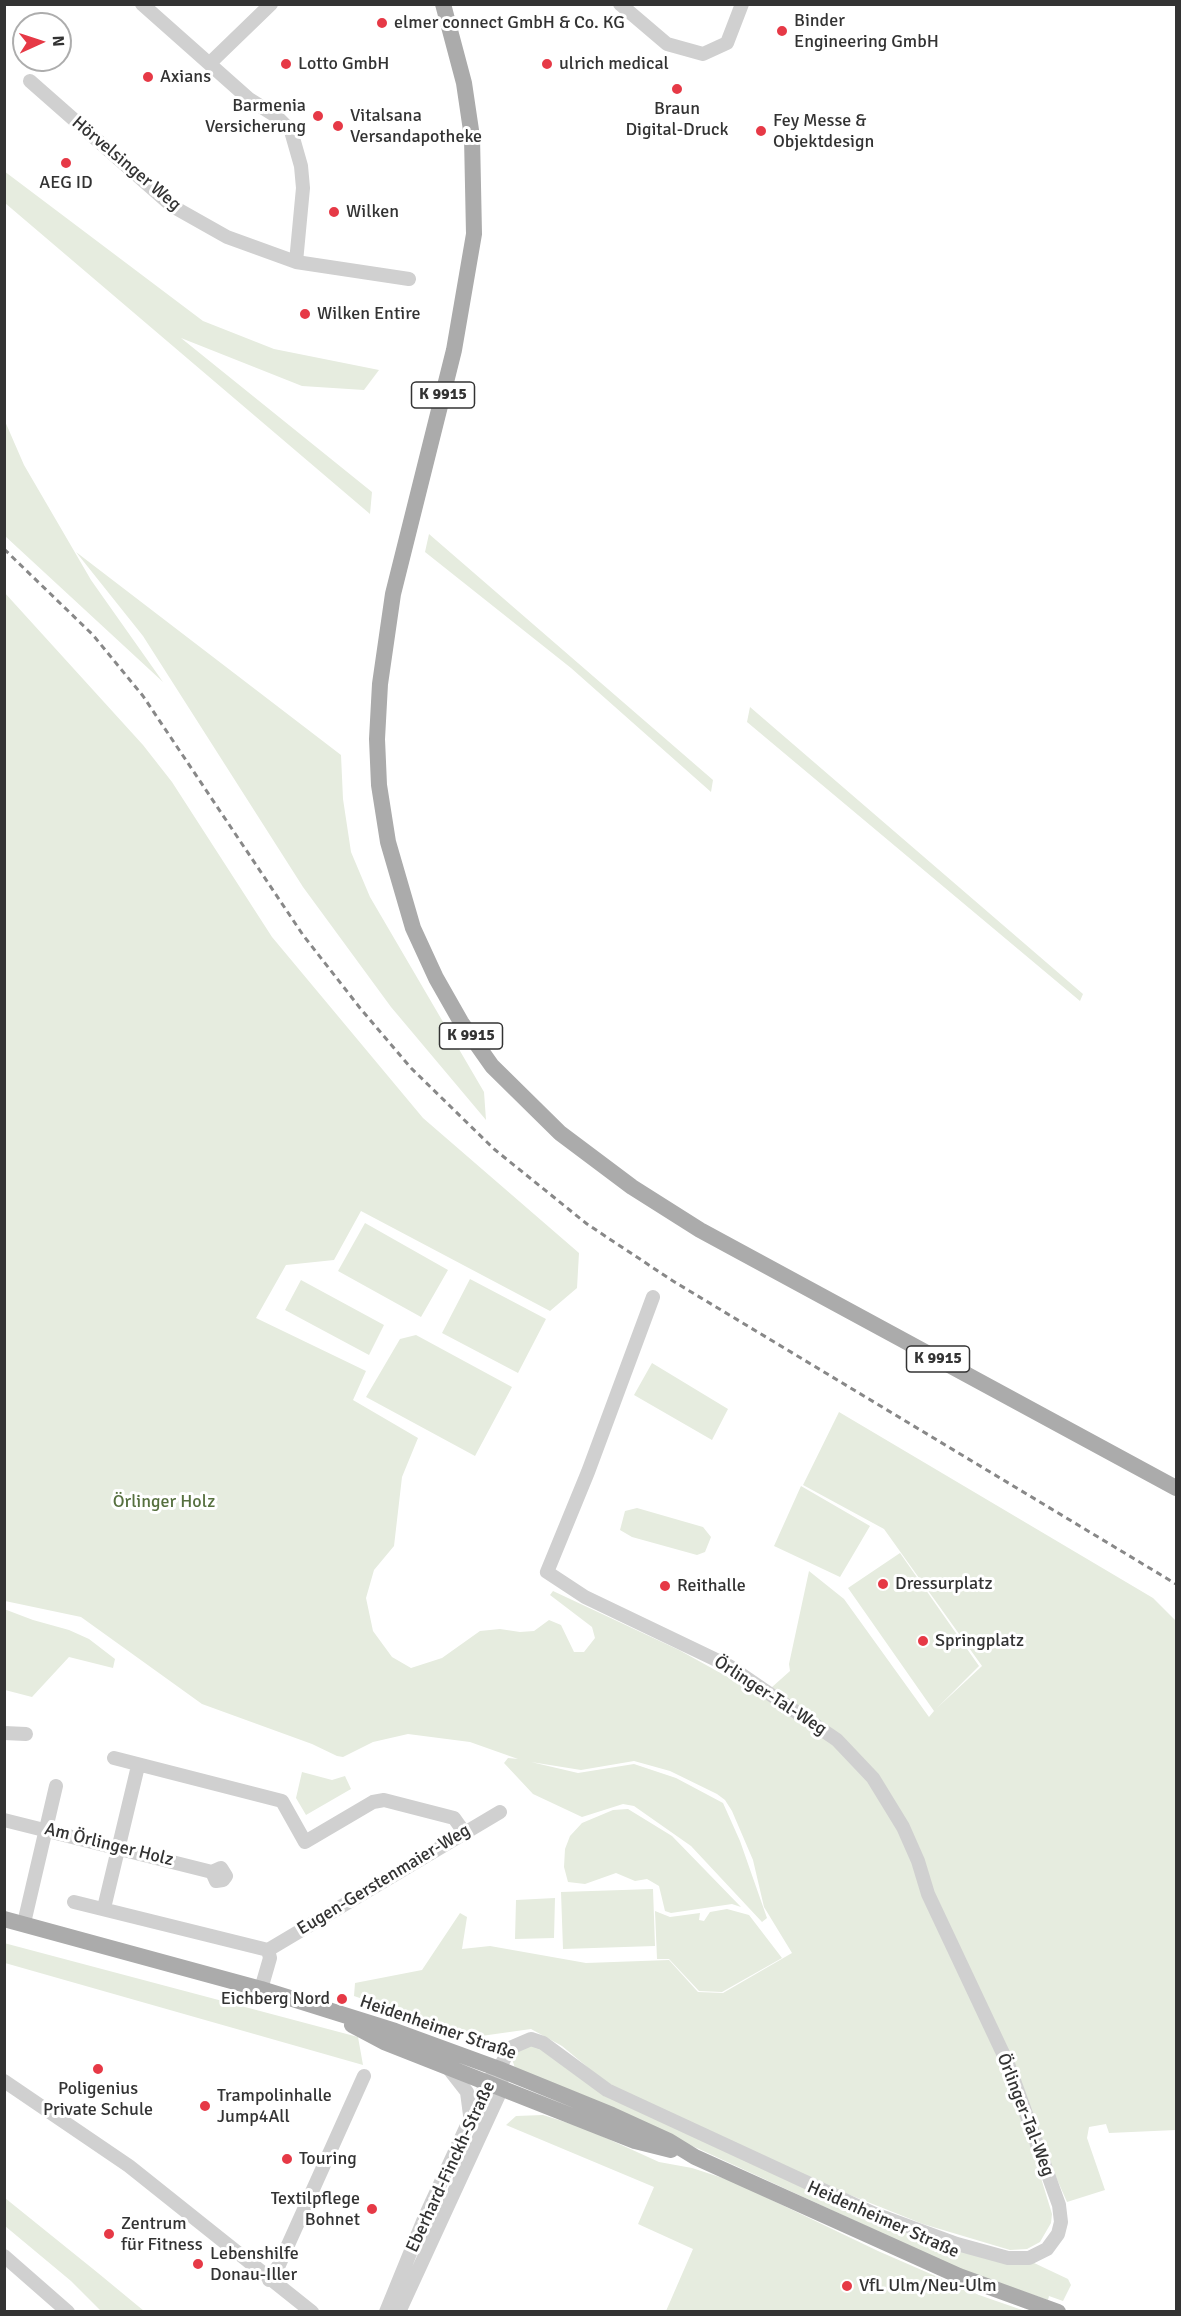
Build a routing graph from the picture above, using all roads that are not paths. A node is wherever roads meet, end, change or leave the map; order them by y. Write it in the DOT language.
graph roads {
  1 [pos="142,4"];
  2 [pos="271,4"];
  3 [pos="443,4"];
  4 [pos="620,4"];
  5 [pos="742,4"];
  6 [pos="210,63"];
  7 [pos="30,81"];
  8 [pos="296,262"];
  9 [pos="410,279"];
  10 [pos="653,1297"];
  11 [pos="1176,1488"];
  12 [pos="4,1733"];
  13 [pos="26,1734"];
  14 [pos="114,1758"];
  15 [pos="138,1766"];
  16 [pos="56,1786"];
  17 [pos="500,1812"];
  18 [pos="4,1820"];
  19 [pos="47,1829"];
  20 [pos="464,1832"];
  21 [pos="118,1847"];
  22 [pos="212,1872"];
  23 [pos="74,1902"];
  24 [pos="104,1908"];
  25 [pos="4,1918"];
  26 [pos="24,1923"];
  27 [pos="268,1950"];
  28 [pos="261,1989"];
  29 [pos="331,2012"];
  30 [pos="442,2064"];
  31 [pos="499,2069"];
  32 [pos="364,2076"];
  33 [pos="4,2081"];
  34 [pos="494,2085"];
  35 [pos="523,2096"];
  36 [pos="469,2121"];
  37 [pos="486,2121"];
  38 [pos="695,2157"];
  39 [pos="4,2256"];
  40 [pos="269,2280"];
  41 [pos="68,2312"];
  42 [pos="312,2312"];
  43 [pos="386,2312"];
  44 [pos="399,2312"];
  45 [pos="1058,2312"];
  1 -- 6 [label="street"];
  2 -- 6 [label="street"];
  3 -- 11 [label="main road, K 9915"];
  4 -- 5 [label="street"];
  6 -- 8 [label="street"];
  7 -- 8 [label="street, Hörvelsinger Weg"];
  8 -- 9 [label="street, Hörvelsinger Weg"];
  10 -- 31 [label="street, Örlinger-Tal-Weg"];
  12 -- 13 [label="street"];
  14 -- 15 [label="street"];
  15 -- 20 [label="street"];
  15 -- 21 [label="street"];
  16 -- 19 [label="street"];
  17 -- 20 [label="street, Eugen-Gerstenmaier-Weg"];
  18 -- 19 [label="street, Am Örlinger Holz"];
  19 -- 21 [label="street, Am Örlinger Holz"];
  19 -- 26 [label="street"];
  20 -- 27 [label="street, Eugen-Gerstenmaier-Weg"];
  21 -- 22 [label="street, Am Örlinger Holz"];
  21 -- 24 [label="street"];
  23 -- 24 [label="street"];
  24 -- 27 [label="street"];
  25 -- 26 [label="main road, Heidenheimer Straße"];
  26 -- 28 [label="main road, Heidenheimer Straße"];
  27 -- 28 [label="street"];
  28 -- 29 [label="main road, Heidenheimer Straße"];
  29 -- 30 [label="main road, Heidenheimer Straße"];
  29 -- 31 [label="main road, Heidenheimer Straße"];
  30 -- 34 [label="main road, Heidenheimer Straße"];
  30 -- 36 [label="street"];
  31 -- 34 [label="street, Eberhard-Finckh-Straße"];
  31 -- 38 [label="main road, Heidenheimer Straße"];
  32 -- 40 [label="street"];
  33 -- 40 [label="street"];
  34 -- 35 [label="main road, Heidenheimer Straße"];
  34 -- 36 [label="street, Eberhard-Finckh-Straße"];
  34 -- 37 [label="street, Eberhard-Finckh-Straße"];
  35 -- 37 [label="street"];
  35 -- 38 [label="main road, Heidenheimer Straße"];
  36 -- 43 [label="street, Eberhard-Finckh-Straße"];
  37 -- 44 [label="street, Eberhard-Finckh-Straße"];
  38 -- 45 [label="main road, Heidenheimer Straße"];
  39 -- 41 [label="street"];
  40 -- 42 [label="street"];
}
